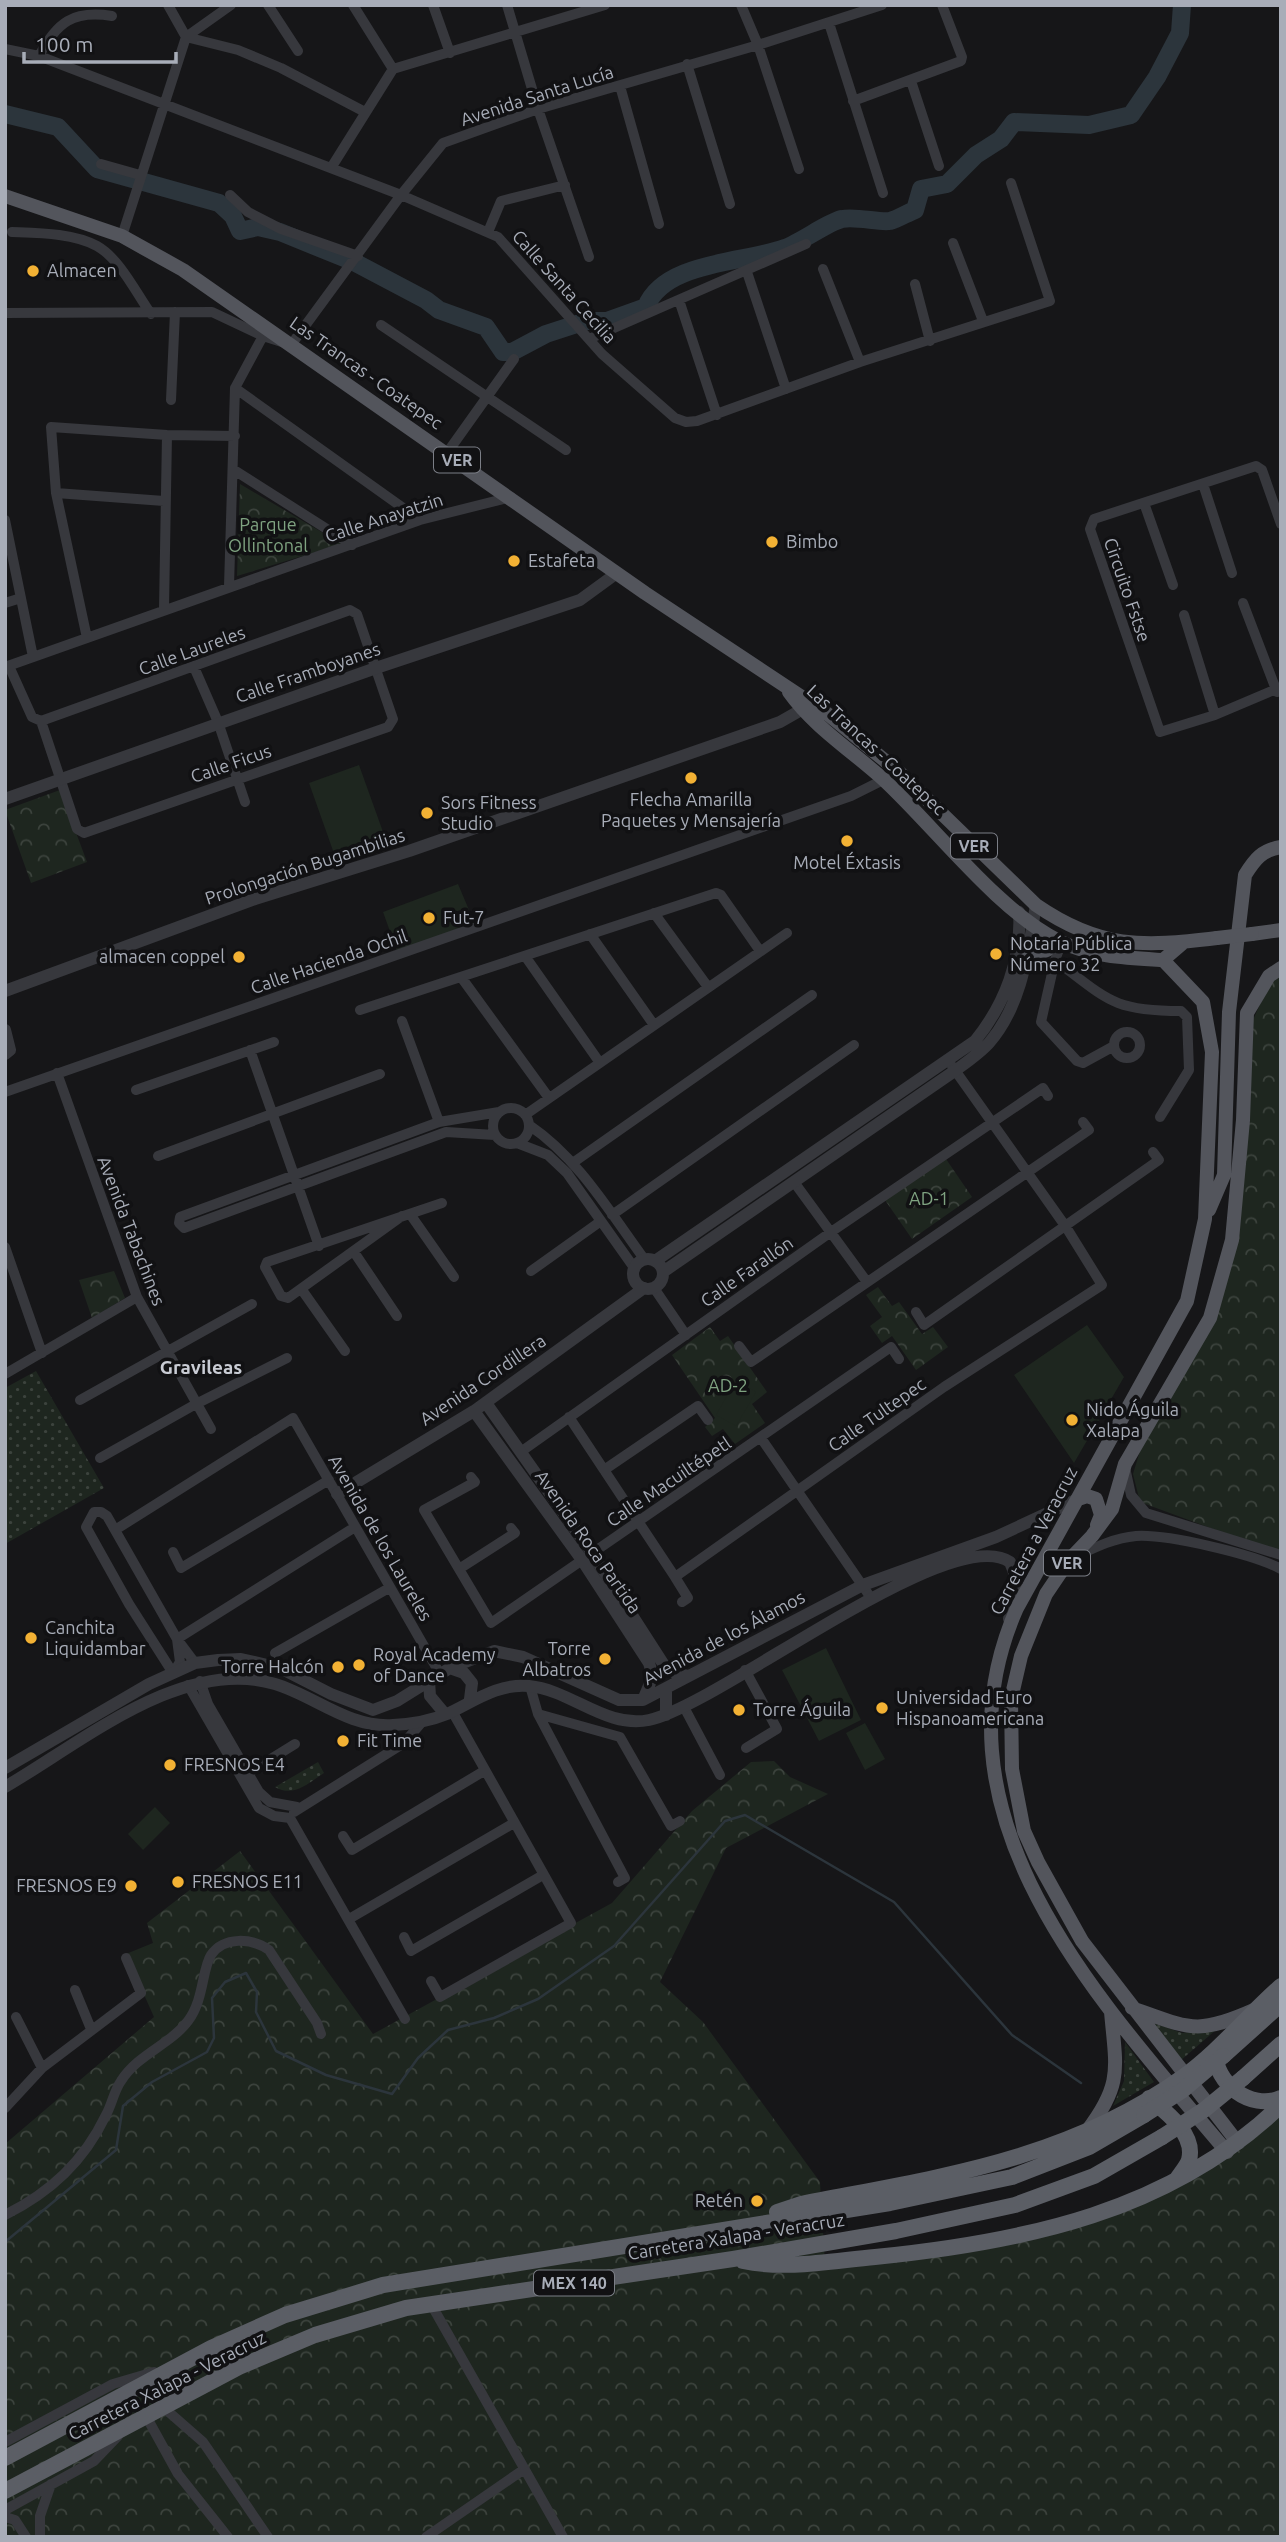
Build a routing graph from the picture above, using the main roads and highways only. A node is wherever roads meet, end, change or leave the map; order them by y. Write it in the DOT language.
graph roads {
  1 [pos="5,196"];
  2 [pos="805,705"];
  3 [pos="1281,847"];
  4 [pos="1280,930"];
  5 [pos="1059,941"];
  6 [pos="1106,941"];
  7 [pos="1184,942"];
  8 [pos="1105,956"];
  9 [pos="1028,957"];
  10 [pos="1163,960"];
  11 [pos="1281,968"];
  12 [pos="1228,1130"];
  13 [pos="1238,1188"];
  14 [pos="1205,1219"];
  15 [pos="1139,1392"];
  16 [pos="1145,1429"];
  17 [pos="1078,1499"];
  18 [pos="1092,1536"];
  19 [pos="996,1675"];
  20 [pos="1011,1699"];
  21 [pos="1281,1986"];
  22 [pos="1281,2004"];
  23 [pos="1132,2008"];
  24 [pos="1255,2009"];
  25 [pos="1111,2012"];
  26 [pos="1281,2044"];
  27 [pos="1219,2053"];
  28 [pos="1177,2080"];
  29 [pos="1149,2097"];
  30 [pos="1281,2098"];
  31 [pos="1281,2105"];
  32 [pos="1086,2133"];
  33 [pos="1232,2147"];
  34 [pos="1174,2184"];
  35 [pos="735,2226"];
  36 [pos="733,2259"];
  37 [pos="5,2458"];
  38 [pos="5,2491"];
  1 -- 2 [label="main road, Las Trancas - Coatepec / VER"];
  2 -- 5 [label="main road, Las Trancas - Coatepec / VER"];
  2 -- 6 [label="main road, Las Trancas - Coatepec / VER"];
  3 -- 12 [label="main road"];
  4 -- 7 [label="main road, Las Trancas - Coatepec, bridge"];
  5 -- 8 [label="main road, Las Trancas - Coatepec / VER"];
  5 -- 9 [label="main road"];
  6 -- 7 [label="main road, Las Trancas - Coatepec / VER"];
  6 -- 8 [label="main road"];
  7 -- 10 [label="main road"];
  8 -- 10 [label="main road, Las Trancas - Coatepec / VER"];
  10 -- 14 [label="main road, Carretera a Veracruz"];
  11 -- 13 [label="main road, Carretera a Veracruz / VER"];
  12 -- 13 [label="main road"];
  12 -- 14 [label="main road"];
  13 -- 16 [label="main road, Carretera a Veracruz / VER"];
  14 -- 15 [label="main road, Carretera a Veracruz / VER"];
  15 -- 16 [label="main road"];
  15 -- 17 [label="main road, Carretera a Veracruz / VER"];
  16 -- 18 [label="main road, Carretera a Veracruz / VER"];
  17 -- 18 [label="main road"];
  17 -- 19 [label="main road, Carretera a Veracruz / VER"];
  18 -- 20 [label="main road, Carretera a Veracruz / VER"];
  19 -- 20 [label="main road"];
  19 -- 25 [label="main road, Carretera a Veracruz / VER"];
  20 -- 23 [label="main road, Carretera a Veracruz / VER"];
  21 -- 24 [label="highway"];
  22 -- 27 [label="highway, MEX 140"];
  23 -- 24 [label="main road"];
  23 -- 28 [label="main road, Carretera a Veracruz"];
  24 -- 27 [label="highway"];
  25 -- 28 [label="main road, Carretera a Veracruz"];
  25 -- 32 [label="main road"];
  26 -- 36 [label="highway, Carretera Xalapa - Veracruz / MEX 140, bridge"];
  27 -- 28 [label="highway"];
  27 -- 30 [label="highway"];
  27 -- 35 [label="highway, Carretera Xalapa - Veracruz / MEX 140, bridge"];
  28 -- 29 [label="highway"];
  28 -- 33 [label="main road, Carretera a Veracruz"];
  29 -- 32 [label="highway"];
  29 -- 34 [label="highway"];
  31 -- 33 [label="highway"];
  32 -- 35 [label="highway"];
  33 -- 34 [label="highway"];
  34 -- 36 [label="highway"];
  35 -- 37 [label="highway, Carretera Xalapa - Veracruz / MEX 140"];
  36 -- 38 [label="highway, Carretera Xalapa - Veracruz / MEX 140"];
}
